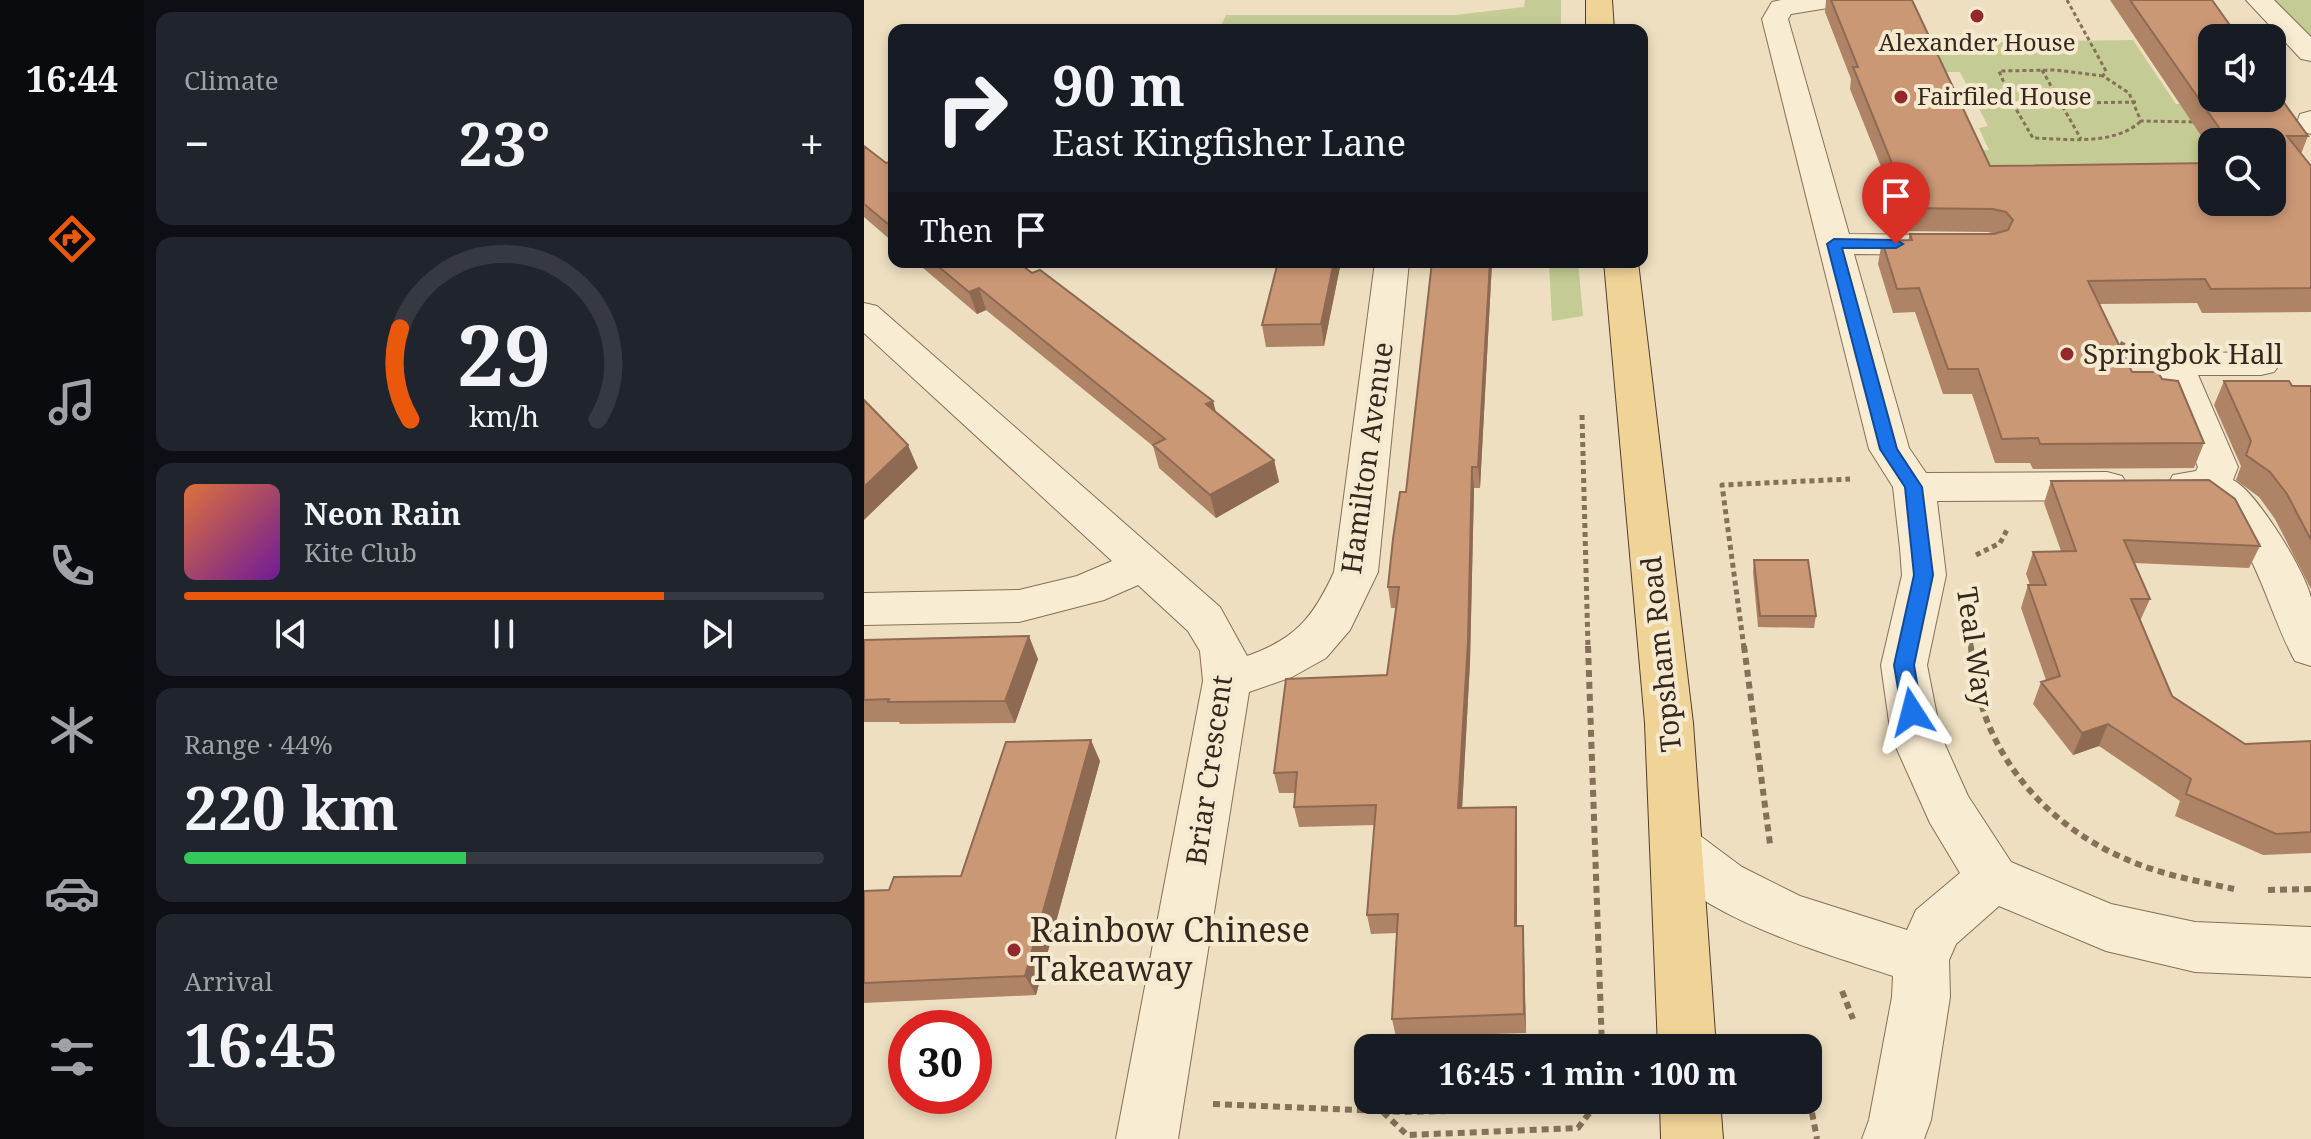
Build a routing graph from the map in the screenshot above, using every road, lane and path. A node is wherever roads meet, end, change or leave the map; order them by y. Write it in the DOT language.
graph roads {
  1 [pos="1599,0"];
  2 [pos="1831,0"];
  3 [pos="2067,0"];
  4 [pos="2259,0"];
  5 [pos="1600,24"];
  6 [pos="2311,53"];
  7 [pos="2042,70"];
  8 [pos="2103,76"];
  9 [pos="2060,102"];
  10 [pos="2138,102"];
  11 [pos="2013,104"];
  12 [pos="2141,121"];
  13 [pos="2202,122"];
  14 [pos="2081,139"];
  15 [pos="1834,244"];
  16 [pos="1973,245"];
  17 [pos="1391,268"];
  18 [pos="1622,268"];
  19 [pos="864,314"];
  20 [pos="2103,335"];
  21 [pos="2174,363"];
  22 [pos="2261,364"];
  23 [pos="1582,402"];
  24 [pos="1910,482"];
  25 [pos="2210,485"];
  26 [pos="2007,524"];
  27 [pos="1967,561"];
  28 [pos="1146,564"];
  29 [pos="864,609"];
  30 [pos="1970,609"];
  31 [pos="2311,649"];
  32 [pos="1227,681"];
  33 [pos="1676,848"];
  34 [pos="1772,849"];
  35 [pos="1992,878"];
  36 [pos="2311,889"];
  37 [pos="2239,890"];
  38 [pos="2253,890"];
  39 [pos="1811,926"];
  40 [pos="2311,952"];
  41 [pos="1921,960"];
  42 [pos="1852,1029"];
  43 [pos="1601,1034"];
  44 [pos="1686,1034"];
  45 [pos="1354,1113"];
  46 [pos="1384,1114"];
  47 [pos="1588,1114"];
  48 [pos="1691,1114"];
  49 [pos="1812,1114"];
  50 [pos="1151,1120"];
  51 [pos="1550,1135"];
  52 [pos="1692,1139"];
  53 [pos="1817,1139"];
  54 [pos="1893,1139"];
  1 -- 5 [label="main road"];
  2 -- 15 [label="street"];
  3 -- 8 [label="path"];
  4 -- 6 [label="street"];
  7 -- 8 [label="path"];
  7 -- 9 [label="path"];
  7 -- 11 [label="path"];
  8 -- 10 [label="path"];
  9 -- 10 [label="path"];
  9 -- 11 [label="path"];
  9 -- 14 [label="path"];
  10 -- 12 [label="path"];
  11 -- 14 [label="path"];
  12 -- 13 [label="path"];
  12 -- 14 [label="path"];
  15 -- 16 [label="street"];
  15 -- 24 [label="street"];
  17 -- 32 [label="street, Hamilton Avenue"];
  18 -- 33 [label="main road, Topsham Road"];
  19 -- 28 [label="street, Briar Crescent"];
  20 -- 21 [label="path"];
  21 -- 22 [label="street"];
  21 -- 25 [label="street"];
  23 -- 43 [label="path"];
  24 -- 25 [label="street"];
  24 -- 34 [label="path"];
  24 -- 35 [label="street"];
  25 -- 31 [label="street"];
  26 -- 27 [label="path, Teal Way"];
  28 -- 29 [label="street"];
  28 -- 32 [label="street, Briar Crescent"];
  30 -- 37 [label="path, Teal Way"];
  32 -- 50 [label="street, Briar Crescent"];
  33 -- 39 [label="street"];
  33 -- 44 [label="main road, Topsham Road"];
  35 -- 40 [label="street"];
  35 -- 41 [label="street"];
  36 -- 38 [label="path"];
  39 -- 41 [label="street"];
  39 -- 42 [label="path"];
  41 -- 54 [label="street"];
  45 -- 50 [label="path"];
  46 -- 51 [label="path"];
  47 -- 51 [label="path"];
  48 -- 52 [label="main road"];
  49 -- 53 [label="path, bridge"];
}
